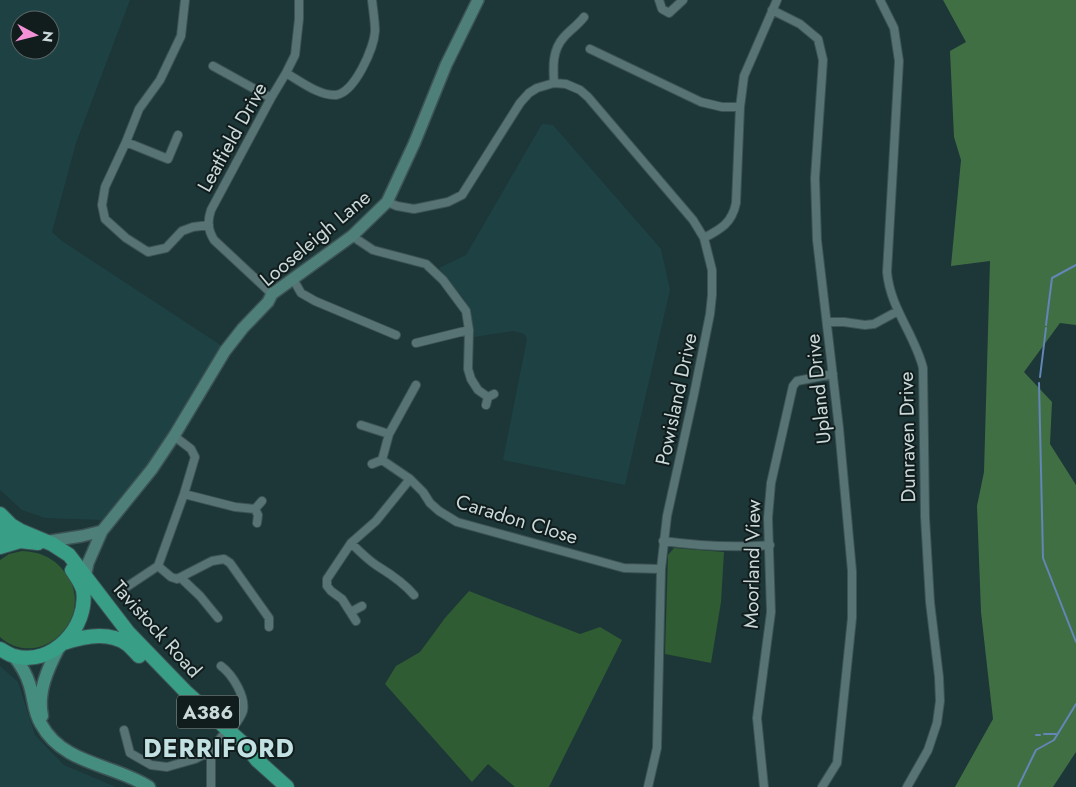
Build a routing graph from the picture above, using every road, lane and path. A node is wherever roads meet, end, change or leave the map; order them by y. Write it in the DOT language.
graph roads {
  1 [pos="184,0"];
  2 [pos="299,0"];
  3 [pos="372,0"];
  4 [pos="478,0"];
  5 [pos="659,0"];
  6 [pos="683,0"];
  7 [pos="776,0"];
  8 [pos="880,0"];
  9 [pos="772,10"];
  10 [pos="584,18"];
  11 [pos="590,49"];
  12 [pos="213,66"];
  13 [pos="225,72"];
  14 [pos="286,73"];
  15 [pos="220,81"];
  16 [pos="554,83"];
  17 [pos="271,98"];
  18 [pos="740,107"];
  19 [pos="178,135"];
  20 [pos="126,142"];
  21 [pos="387,202"];
  22 [pos="209,226"];
  23 [pos="352,236"];
  24 [pos="704,238"];
  25 [pos="293,279"];
  26 [pos="272,294"];
  27 [pos="898,311"];
  28 [pos="827,322"];
  29 [pos="469,330"];
  30 [pos="396,335"];
  31 [pos="416,343"];
  32 [pos="833,374"];
  33 [pos="416,385"];
  34 [pos="489,399"];
  35 [pos="361,425"];
  36 [pos="389,434"];
  37 [pos="174,436"];
  38 [pos="382,460"];
  39 [pos="372,464"];
  40 [pos="410,479"];
  41 [pos="184,494"];
  42 [pos="262,500"];
  43 [pos="255,509"];
  44 [pos="0,514"];
  45 [pos="257,524"];
  46 [pos="0,530"];
  47 [pos="102,530"];
  48 [pos="663,541"];
  49 [pos="44,543"];
  50 [pos="351,544"];
  51 [pos="6,545"];
  52 [pos="770,545"];
  53 [pos="158,566"];
  54 [pos="661,569"];
  55 [pos="181,578"];
  56 [pos="84,582"];
  57 [pos="125,588"];
  58 [pos="414,595"];
  59 [pos="362,606"];
  60 [pos="351,612"];
  61 [pos="218,618"];
  62 [pos="356,621"];
  63 [pos="269,627"];
  64 [pos="62,645"];
  65 [pos="0,649"];
  66 [pos="7,656"];
  67 [pos="221,666"];
  68 [pos="124,730"];
  69 [pos="226,734"];
  70 [pos="60,746"];
  71 [pos="211,751"];
  72 [pos="149,787"];
  73 [pos="211,787"];
  74 [pos="287,787"];
  75 [pos="648,787"];
  76 [pos="764,787"];
  77 [pos="822,787"];
  78 [pos="907,787"];
  1 -- 20 [label="street"];
  2 -- 14 [label="street"];
  3 -- 14 [label="street, Leatfield Drive"];
  4 -- 21 [label="street, Looseleigh Lane"];
  5 -- 6 [label="street"];
  7 -- 9 [label="street"];
  8 -- 27 [label="street, Dunraven Drive"];
  9 -- 18 [label="street"];
  9 -- 28 [label="street, Upland Drive"];
  10 -- 16 [label="street"];
  11 -- 18 [label="street"];
  12 -- 13 [label="street"];
  13 -- 15 [label="street"];
  13 -- 17 [label="street"];
  14 -- 17 [label="street, Leatfield Drive"];
  16 -- 21 [label="street"];
  16 -- 24 [label="street, Powisland Drive"];
  17 -- 22 [label="street, Leatfield Drive"];
  18 -- 24 [label="street"];
  19 -- 20 [label="street"];
  20 -- 22 [label="street"];
  21 -- 23 [label="street, Looseleigh Lane"];
  22 -- 26 [label="street, Leatfield Drive"];
  23 -- 25 [label="street, Looseleigh Lane"];
  23 -- 29 [label="street"];
  24 -- 48 [label="street, Powisland Drive"];
  25 -- 26 [label="street, Looseleigh Lane"];
  25 -- 30 [label="street"];
  26 -- 37 [label="street, Looseleigh Lane"];
  27 -- 28 [label="street"];
  27 -- 78 [label="street, Dunraven Drive"];
  28 -- 32 [label="street, Upland Drive"];
  29 -- 31 [label="street"];
  29 -- 34 [label="street"];
  32 -- 52 [label="street, Moorland View"];
  32 -- 77 [label="street, Upland Drive"];
  33 -- 36 [label="street"];
  35 -- 36 [label="street"];
  36 -- 38 [label="street"];
  37 -- 41 [label="street"];
  37 -- 47 [label="street, Looseleigh Lane"];
  38 -- 39 [label="street"];
  38 -- 40 [label="street, Caradon Close"];
  40 -- 50 [label="street"];
  40 -- 54 [label="street, Caradon Close"];
  41 -- 43 [label="street"];
  41 -- 53 [label="street"];
  42 -- 43 [label="street"];
  43 -- 45 [label="street"];
  44 -- 49 [label="highway, Tavistock Road / A386"];
  46 -- 51 [label="highway"];
  47 -- 49 [label="street"];
  47 -- 56 [label="street, Looseleigh Lane"];
  48 -- 52 [label="street"];
  48 -- 54 [label="street, Powisland Drive"];
  49 -- 51 [label="highway"];
  49 -- 56 [label="highway, Tavistock Road / A386"];
  50 -- 58 [label="street"];
  50 -- 60 [label="street"];
  52 -- 76 [label="street, Moorland View"];
  53 -- 55 [label="street"];
  53 -- 57 [label="street"];
  54 -- 75 [label="street, Powisland Drive"];
  55 -- 61 [label="street"];
  55 -- 63 [label="street"];
  56 -- 64 [label="highway"];
  56 -- 69 [label="highway, Tavistock Road / A386"];
  59 -- 60 [label="street"];
  60 -- 62 [label="street"];
  64 -- 66 [label="highway, Tavistock Road"];
  64 -- 69 [label="highway, Tavistock Road / A386"];
  64 -- 70 [label="main road"];
  65 -- 66 [label="highway"];
  66 -- 70 [label="main road"];
  67 -- 69 [label="street"];
  68 -- 71 [label="street"];
  69 -- 71 [label="street"];
  69 -- 74 [label="highway, Tavistock Road / A386"];
  70 -- 72 [label="main road"];
  71 -- 73 [label="street"];
}
